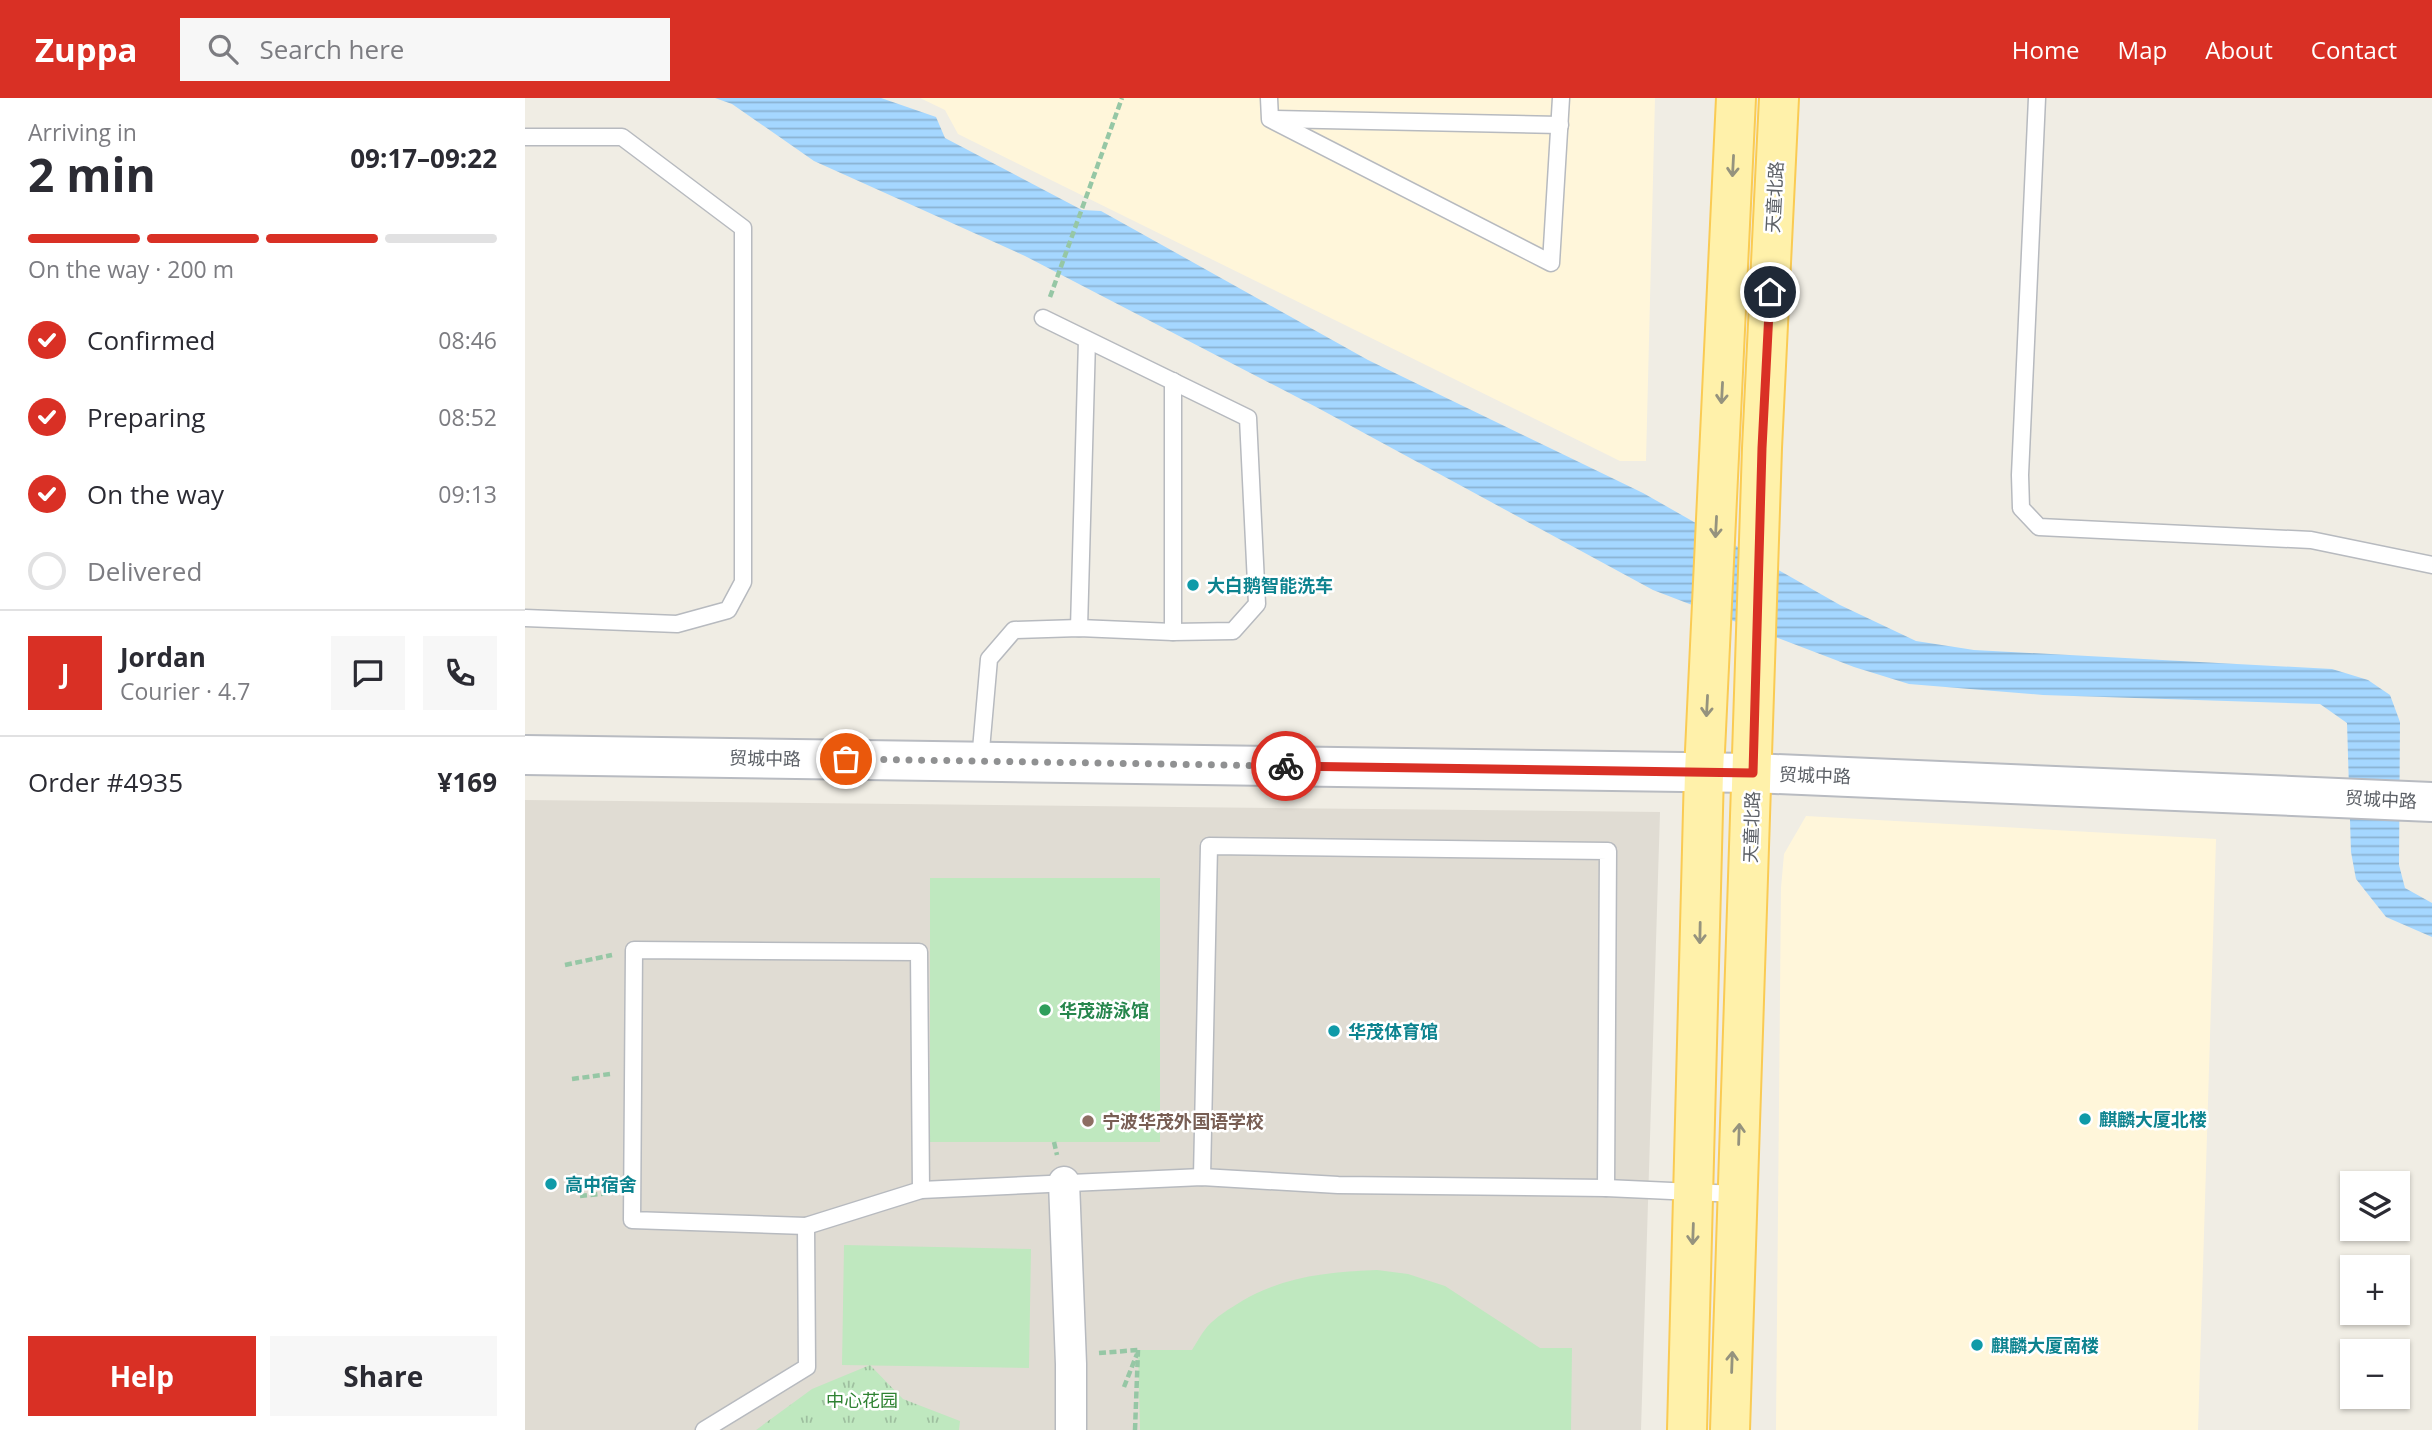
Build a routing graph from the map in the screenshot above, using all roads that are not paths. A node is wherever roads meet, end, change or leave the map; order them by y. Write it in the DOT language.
graph roads {
  1 [pos="1269,98"];
  2 [pos="1562,98"];
  3 [pos="1736,98"];
  4 [pos="1779,98"];
  5 [pos="2037,98"];
  6 [pos="1270,119"];
  7 [pos="1560,125"];
  8 [pos="525,137"];
  9 [pos="1043,318"];
  10 [pos="1087,340"];
  11 [pos="1173,381"];
  12 [pos="2432,565"];
  13 [pos="525,618"];
  14 [pos="1079,628"];
  15 [pos="1173,632"];
  16 [pos="525,755"];
  17 [pos="980,761"];
  18 [pos="1704,772"];
  19 [pos="1753,773"];
  20 [pos="2432,802"];
  21 [pos="1202,1177"];
  22 [pos="1065,1182"];
  23 [pos="1606,1188"];
  24 [pos="921,1190"];
  25 [pos="1695,1191"];
  26 [pos="1737,1194"];
  27 [pos="806,1226"];
  28 [pos="704,1430"];
  29 [pos="1071,1430"];
  30 [pos="1687,1430"];
  31 [pos="1730,1430"];
  1 -- 6 [label="lane"];
  2 -- 7 [label="lane"];
  3 -- 18 [label="main road, one-way"];
  4 -- 19 [label="main road, 天童北路"];
  5 -- 12 [label="lane"];
  6 -- 7 [label="lane"];
  6 -- 7 [label="lane"];
  8 -- 13 [label="lane"];
  9 -- 10 [label="lane"];
  10 -- 11 [label="lane"];
  10 -- 14 [label="lane"];
  11 -- 15 [label="lane"];
  11 -- 15 [label="lane"];
  14 -- 15 [label="lane"];
  14 -- 17 [label="lane"];
  16 -- 17 [label="main road, 贸城中路"];
  17 -- 18 [label="main road, 贸城中路"];
  18 -- 19 [label="main road, 贸城中路"];
  18 -- 25 [label="main road, one-way"];
  19 -- 20 [label="main road, 贸城中路"];
  26 -- 19 [label="main road, 天童北路, one-way"];
  21 -- 22 [label="lane"];
  21 -- 23 [label="lane"];
  21 -- 23 [label="lane"];
  22 -- 24 [label="lane"];
  22 -- 29 [label="street"];
  23 -- 25 [label="lane"];
  24 -- 27 [label="lane"];
  24 -- 27 [label="lane"];
  25 -- 26 [label="lane"];
  25 -- 30 [label="main road, one-way"];
  31 -- 26 [label="main road, 天童北路, one-way"];
  27 -- 28 [label="lane"];
}
